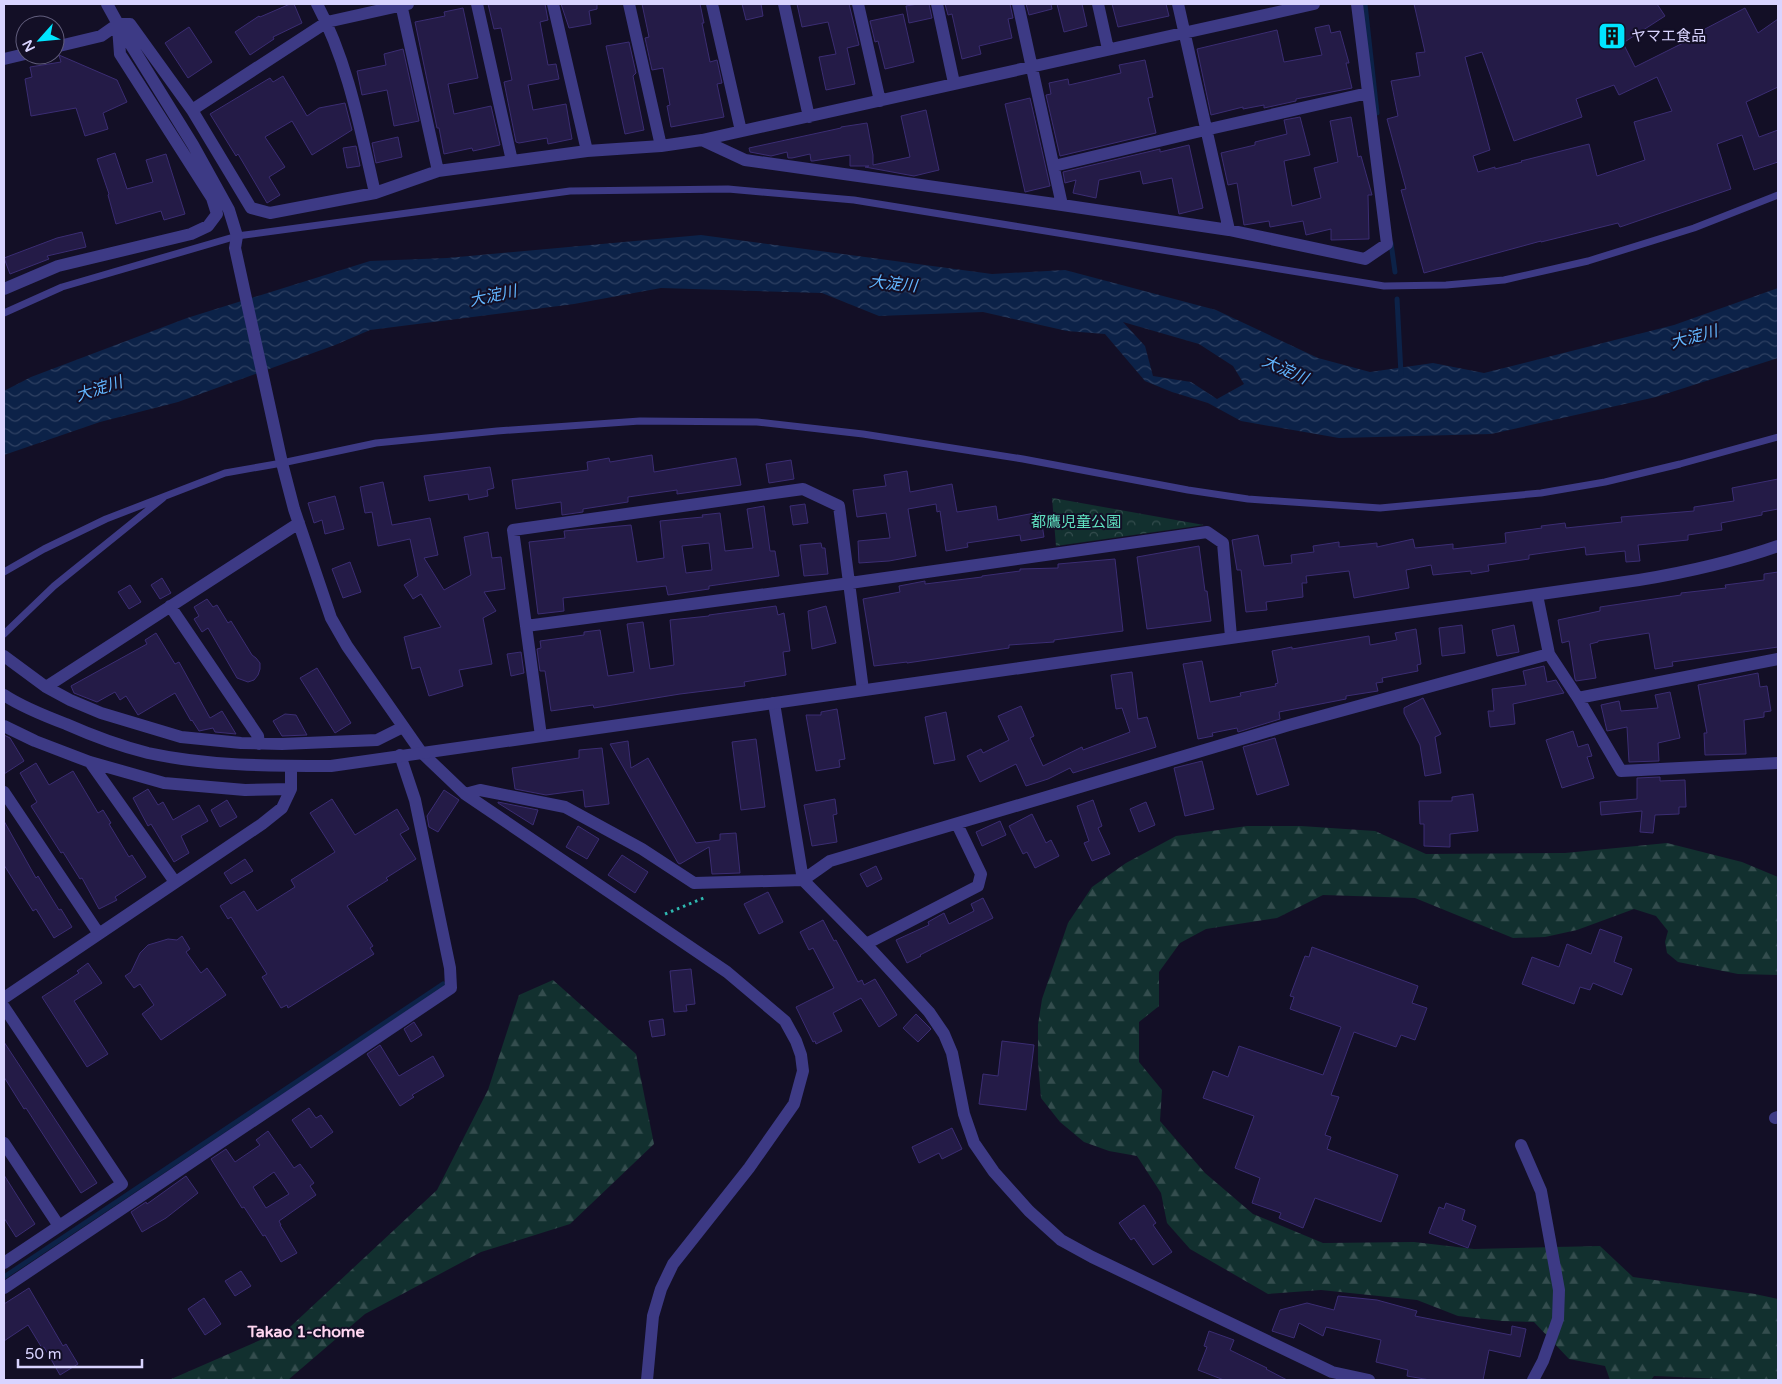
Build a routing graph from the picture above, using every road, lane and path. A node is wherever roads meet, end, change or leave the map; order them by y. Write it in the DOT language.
graph roads {
  1 [pos="107,4"];
  2 [pos="317,4"];
  3 [pos="404,4"];
  4 [pos="477,4"];
  5 [pos="553,4"];
  6 [pos="630,4"];
  7 [pos="712,4"];
  8 [pos="784,4"];
  9 [pos="858,4"];
  10 [pos="937,4"];
  11 [pos="1018,4"];
  12 [pos="1098,4"];
  13 [pos="1178,4"];
  14 [pos="1314,4"];
  15 [pos="1357,4"];
  16 [pos="1257,10"];
  17 [pos="326,22"];
  18 [pos="118,24"];
  19 [pos="1185,33"];
  20 [pos="65,45"];
  21 [pos="1108,49"];
  22 [pos="1033,66"];
  23 [pos="954,83"];
  24 [pos="1368,94"];
  25 [pos="880,101"];
  26 [pos="192,110"];
  27 [pos="810,117"];
  28 [pos="1206,130"];
  29 [pos="741,131"];
  30 [pos="702,140"];
  31 [pos="662,146"];
  32 [pos="587,151"];
  33 [pos="512,160"];
  34 [pos="1054,166"];
  35 [pos="438,171"];
  36 [pos="375,193"];
  37 [pos="1778,195"];
  38 [pos="1062,205"];
  39 [pos="1229,230"];
  40 [pos="236,242"];
  41 [pos="4,289"];
  42 [pos="4,312"];
  43 [pos="1778,437"];
  44 [pos="282,463"];
  45 [pos="169,493"];
  46 [pos="299,523"];
  47 [pos="1778,546"];
  48 [pos="4,572"];
  49 [pos="850,583"];
  50 [pos="1537,595"];
  51 [pos="170,606"];
  52 [pos="526,626"];
  53 [pos="4,634"];
  54 [pos="1231,637"];
  55 [pos="1549,654"];
  56 [pos="4,656"];
  57 [pos="1778,659"];
  58 [pos="46,687"];
  59 [pos="863,690"];
  60 [pos="4,694"];
  61 [pos="1578,698"];
  62 [pos="774,703"];
  63 [pos="4,726"];
  64 [pos="403,727"];
  65 [pos="541,736"];
  66 [pos="258,744"];
  67 [pos="421,752"];
  68 [pos="400,755"];
  69 [pos="90,762"];
  70 [pos="1778,763"];
  71 [pos="291,766"];
  72 [pos="290,789"];
  73 [pos="4,792"];
  74 [pos="465,794"];
  75 [pos="957,824"];
  76 [pos="803,880"];
  77 [pos="175,882"];
  78 [pos="714,894"];
  79 [pos="651,920"];
  80 [pos="99,934"];
  81 [pos="866,944"];
  82 [pos="4,998"];
  83 [pos="4,1006"];
  84 [pos="4,1143"];
  85 [pos="1521,1146"];
  86 [pos="59,1226"];
  87 [pos="4,1263"];
  88 [pos="4,1288"];
  89 [pos="647,1380"];
  90 [pos="1369,1380"];
  91 [pos="1534,1380"];
  1 -- 18 [label="street"];
  2 -- 17 [label="street"];
  3 -- 17 [label="street"];
  3 -- 35 [label="street"];
  4 -- 33 [label="street"];
  5 -- 32 [label="street"];
  6 -- 31 [label="street"];
  7 -- 29 [label="street"];
  8 -- 27 [label="street"];
  9 -- 25 [label="street"];
  10 -- 23 [label="street"];
  11 -- 22 [label="street"];
  12 -- 21 [label="street"];
  13 -- 19 [label="street"];
  14 -- 16 [label="street"];
  15 -- 24 [label="street"];
  16 -- 19 [label="street"];
  17 -- 26 [label="street"];
  17 -- 36 [label="street"];
  18 -- 20 [label="street"];
  18 -- 26 [label="street"];
  18 -- 40 [label="street"];
  18 -- 41 [label="street"];
  19 -- 21 [label="street"];
  19 -- 28 [label="street"];
  21 -- 22 [label="street"];
  22 -- 23 [label="street"];
  22 -- 34 [label="street"];
  23 -- 25 [label="street"];
  24 -- 28 [label="street"];
  24 -- 39 [label="street"];
  25 -- 27 [label="street"];
  26 -- 36 [label="street"];
  27 -- 29 [label="street"];
  28 -- 34 [label="street"];
  28 -- 39 [label="street"];
  29 -- 30 [label="street"];
  30 -- 31 [label="street"];
  30 -- 38 [label="street"];
  31 -- 32 [label="street"];
  32 -- 33 [label="street"];
  33 -- 35 [label="street"];
  34 -- 38 [label="street"];
  35 -- 36 [label="street"];
  37 -- 40 [label="lane"];
  38 -- 39 [label="street"];
  40 -- 42 [label="lane"];
  40 -- 44 [label="street"];
  43 -- 44 [label="lane"];
  44 -- 45 [label="lane"];
  44 -- 46 [label="street"];
  45 -- 48 [label="lane"];
  45 -- 53 [label="lane"];
  46 -- 51 [label="street"];
  46 -- 64 [label="street"];
  47 -- 50 [label="street"];
  49 -- 52 [label="street"];
  49 -- 52 [label="street"];
  49 -- 54 [label="street"];
  49 -- 59 [label="street"];
  50 -- 54 [label="street"];
  50 -- 55 [label="street"];
  51 -- 58 [label="street"];
  51 -- 66 [label="street"];
  52 -- 65 [label="street"];
  54 -- 59 [label="street"];
  55 -- 61 [label="street"];
  55 -- 75 [label="street"];
  56 -- 58 [label="street"];
  57 -- 61 [label="street"];
  58 -- 66 [label="street"];
  59 -- 62 [label="street"];
  60 -- 71 [label="street"];
  61 -- 70 [label="street"];
  62 -- 65 [label="street"];
  62 -- 76 [label="street"];
  63 -- 69 [label="street"];
  64 -- 66 [label="street"];
  64 -- 67 [label="street"];
  65 -- 67 [label="street"];
  67 -- 68 [label="street"];
  67 -- 74 [label="street"];
  68 -- 71 [label="street"];
  68 -- 88 [label="street"];
  69 -- 72 [label="street"];
  69 -- 77 [label="street"];
  71 -- 72 [label="street"];
  72 -- 77 [label="street"];
  73 -- 80 [label="street"];
  74 -- 76 [label="street"];
  74 -- 79 [label="street"];
  75 -- 76 [label="street"];
  75 -- 81 [label="street"];
  76 -- 81 [label="street"];
  77 -- 80 [label="street"];
  78 -- 79 [label="path"];
  79 -- 89 [label="street"];
  80 -- 82 [label="street"];
  81 -- 90 [label="street"];
  83 -- 86 [label="street"];
  84 -- 86 [label="street"];
  85 -- 91 [label="street"];
  86 -- 87 [label="street"];
}
